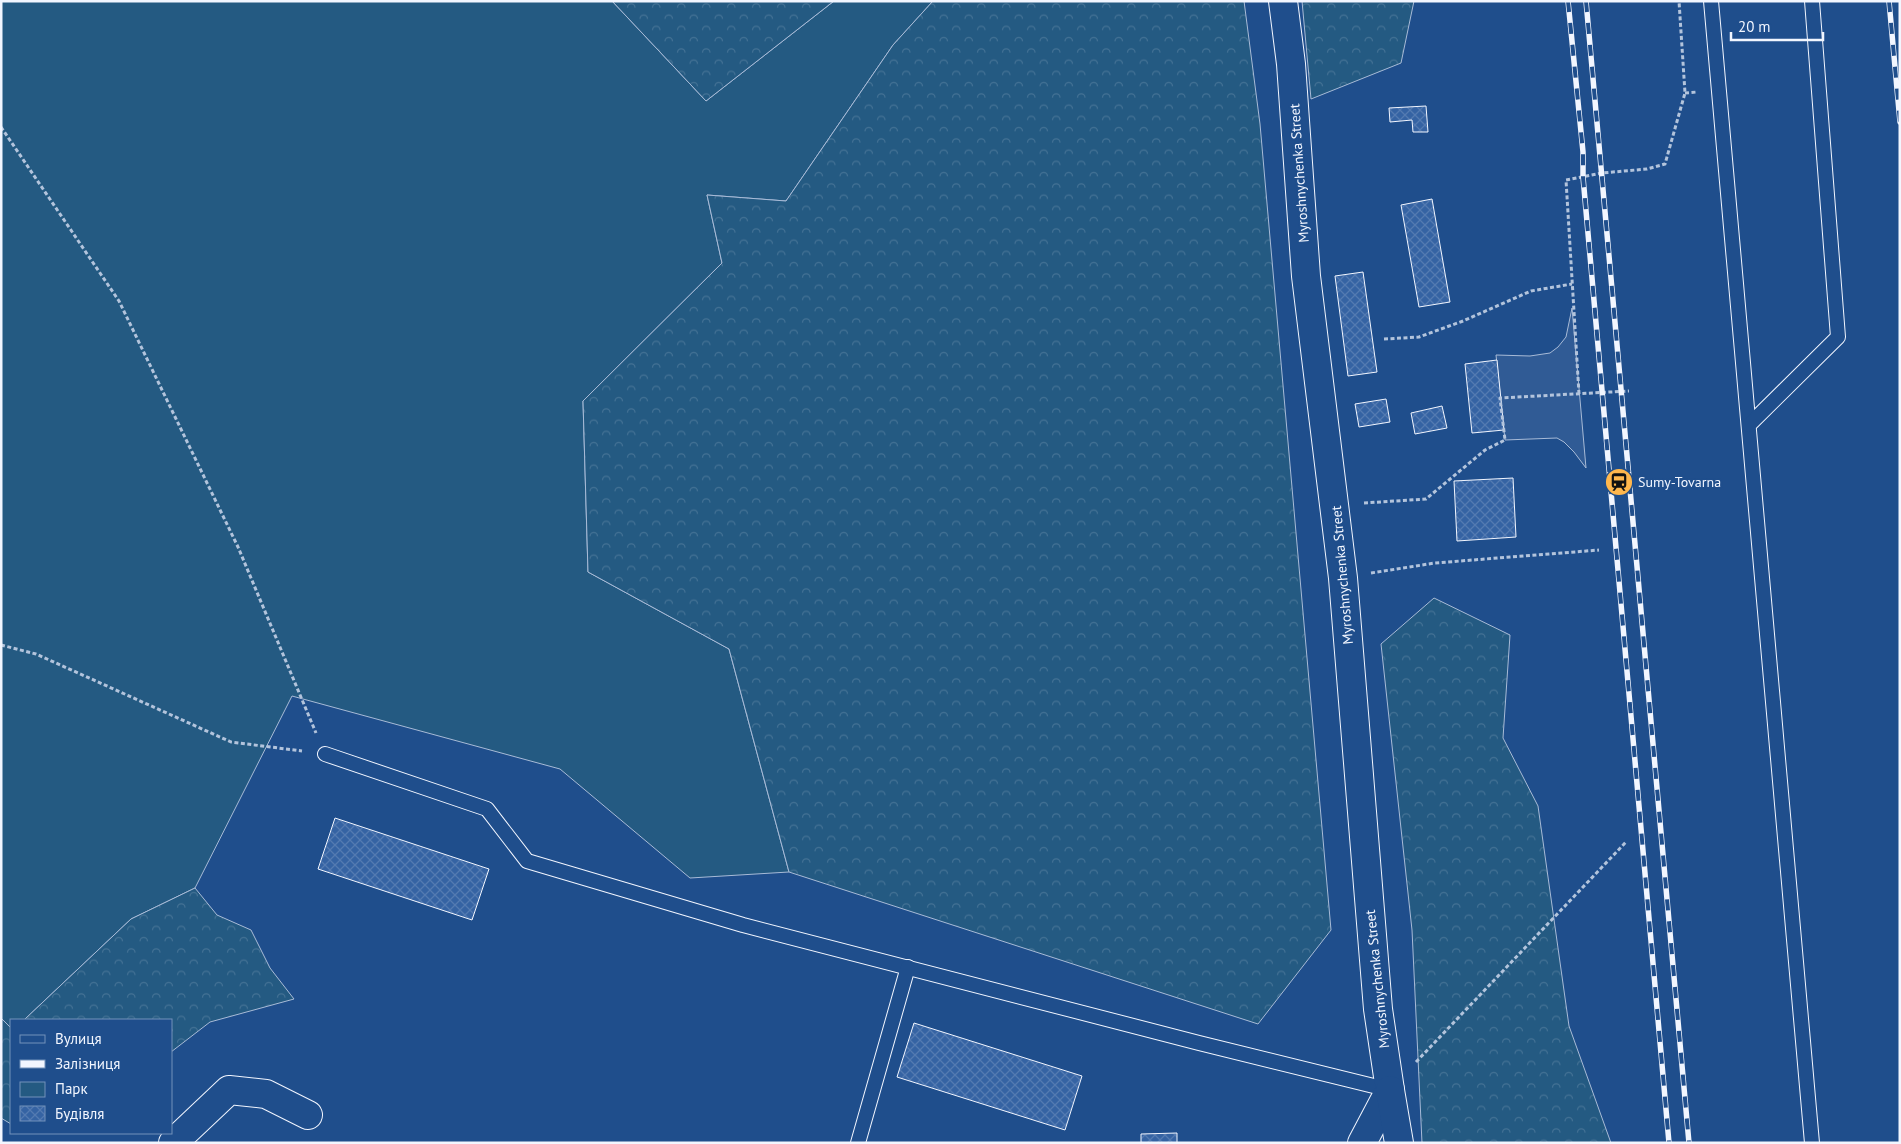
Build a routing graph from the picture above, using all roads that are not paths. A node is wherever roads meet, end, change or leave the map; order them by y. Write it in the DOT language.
graph roads {
  1 [pos="1283,1"];
  2 [pos="1711,1"];
  3 [pos="1812,1"];
  4 [pos="1749,425"];
  5 [pos="325,754"];
  6 [pos="908,967"];
  7 [pos="1390,1090"];
  8 [pos="308,1115"];
  9 [pos="173,1143"];
  10 [pos="858,1143"];
  11 [pos="1362,1143"];
  12 [pos="1399,1143"];
  13 [pos="1812,1143"];
  1 -- 7 [label="street, Myroshnychenka Street"];
  2 -- 4 [label="lane"];
  3 -- 4 [label="lane"];
  4 -- 13 [label="lane"];
  5 -- 6 [label="lane"];
  6 -- 7 [label="lane"];
  6 -- 10 [label="lane"];
  7 -- 11 [label="street"];
  7 -- 12 [label="street, Myroshnychenka Street"];
  8 -- 9 [label="street"];
}
